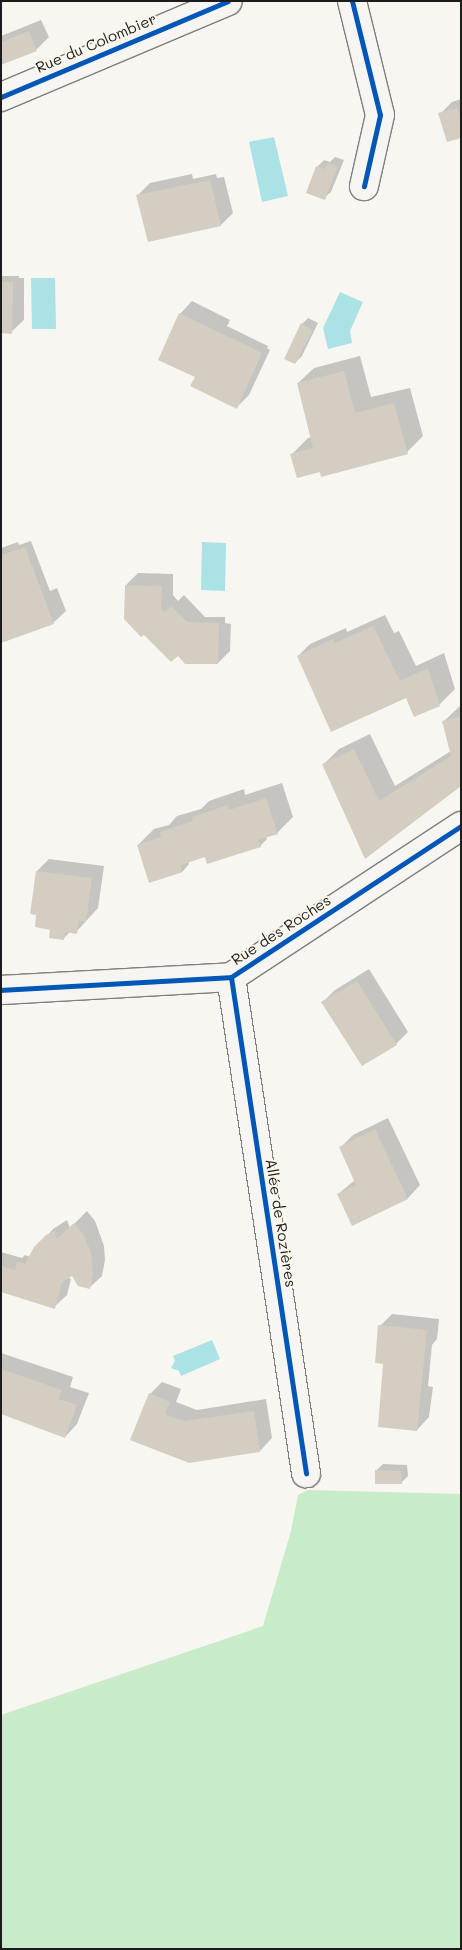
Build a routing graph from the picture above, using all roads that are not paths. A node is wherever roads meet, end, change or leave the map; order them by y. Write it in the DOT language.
graph roads {
  1 [pos="228,1"];
  2 [pos="352,1"];
  3 [pos="1,97"];
  4 [pos="364,186"];
  5 [pos="461,826"];
  6 [pos="231,977"];
  7 [pos="1,990"];
  8 [pos="306,1473"];
  1 -- 3 [label="street, Rue du Colombier"];
  2 -- 4 [label="street"];
  5 -- 6 [label="street, Rue des Roches"];
  6 -- 7 [label="street, Rue des Roches"];
  6 -- 8 [label="street, Allée de Rozières"];
}
